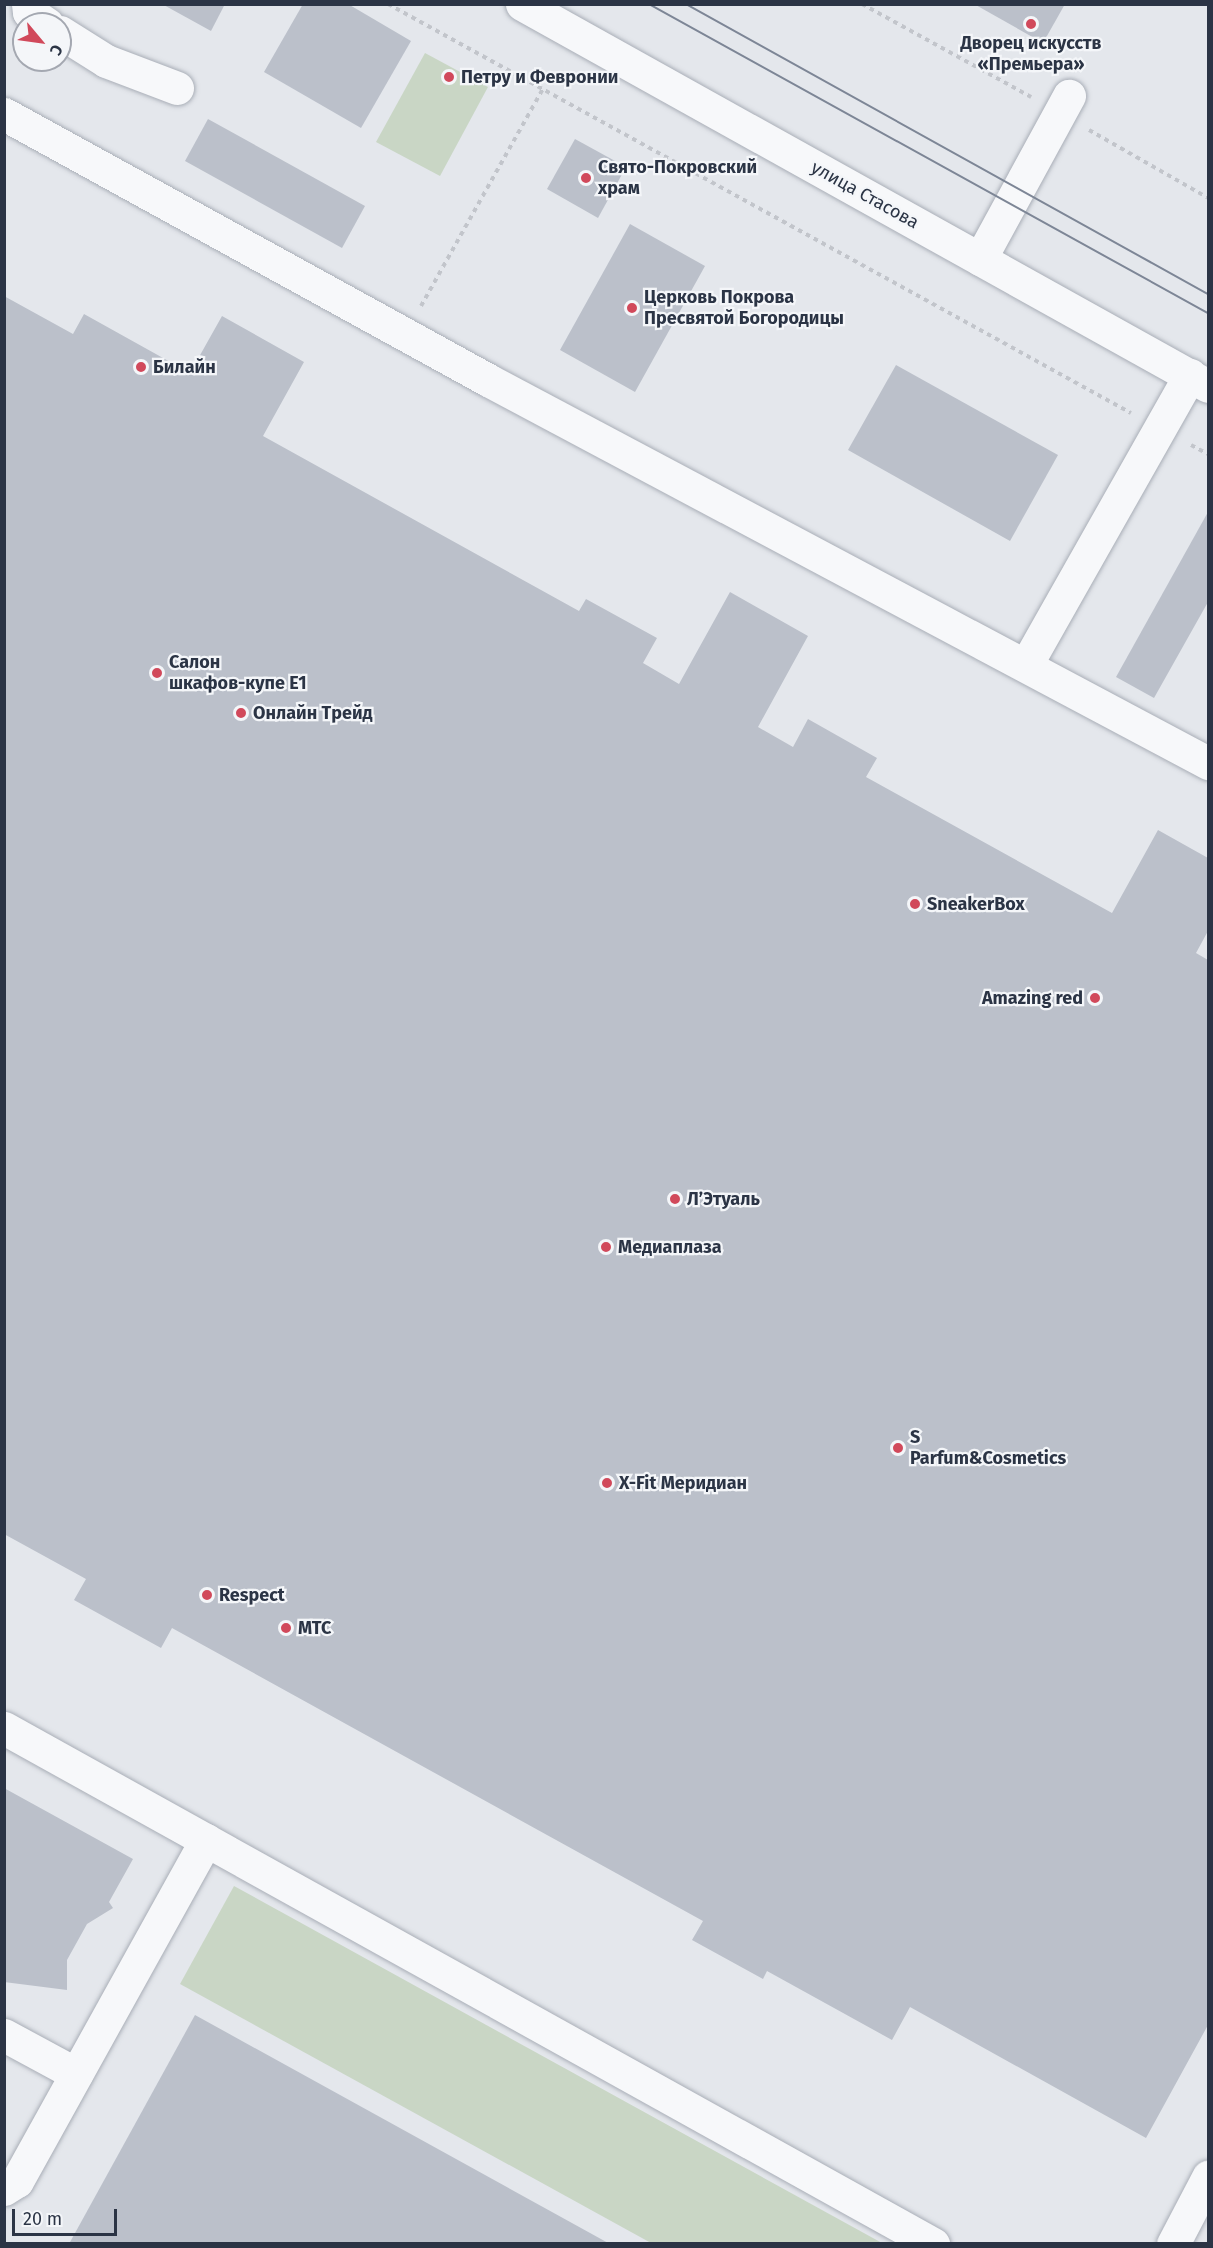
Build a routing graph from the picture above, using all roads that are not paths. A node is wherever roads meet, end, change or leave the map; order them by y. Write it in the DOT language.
graph roads {
  1 [pos="522,4"];
  2 [pos="72,40"];
  3 [pos="177,88"];
  4 [pos="1069,96"];
  5 [pos="4,114"];
  6 [pos="980,259"];
  7 [pos="1199,381"];
  8 [pos="1027,663"];
  9 [pos="1209,763"];
  10 [pos="4,1728"];
  11 [pos="206,1840"];
  12 [pos="4,2035"];
  13 [pos="76,2074"];
  14 [pos="1209,2177"];
  15 [pos="4,2189"];
  16 [pos="933,2244"];
  17 [pos="1173,2244"];
  1 -- 6 [label="street, улица Стасова"];
  2 -- 3 [label="street"];
  4 -- 6 [label="street"];
  5 -- 8 [label="street"];
  6 -- 7 [label="street, улица Стасова"];
  7 -- 8 [label="street"];
  8 -- 9 [label="street"];
  10 -- 11 [label="street"];
  11 -- 13 [label="street"];
  11 -- 16 [label="street"];
  12 -- 13 [label="street"];
  13 -- 15 [label="street"];
  14 -- 17 [label="street"];
}
